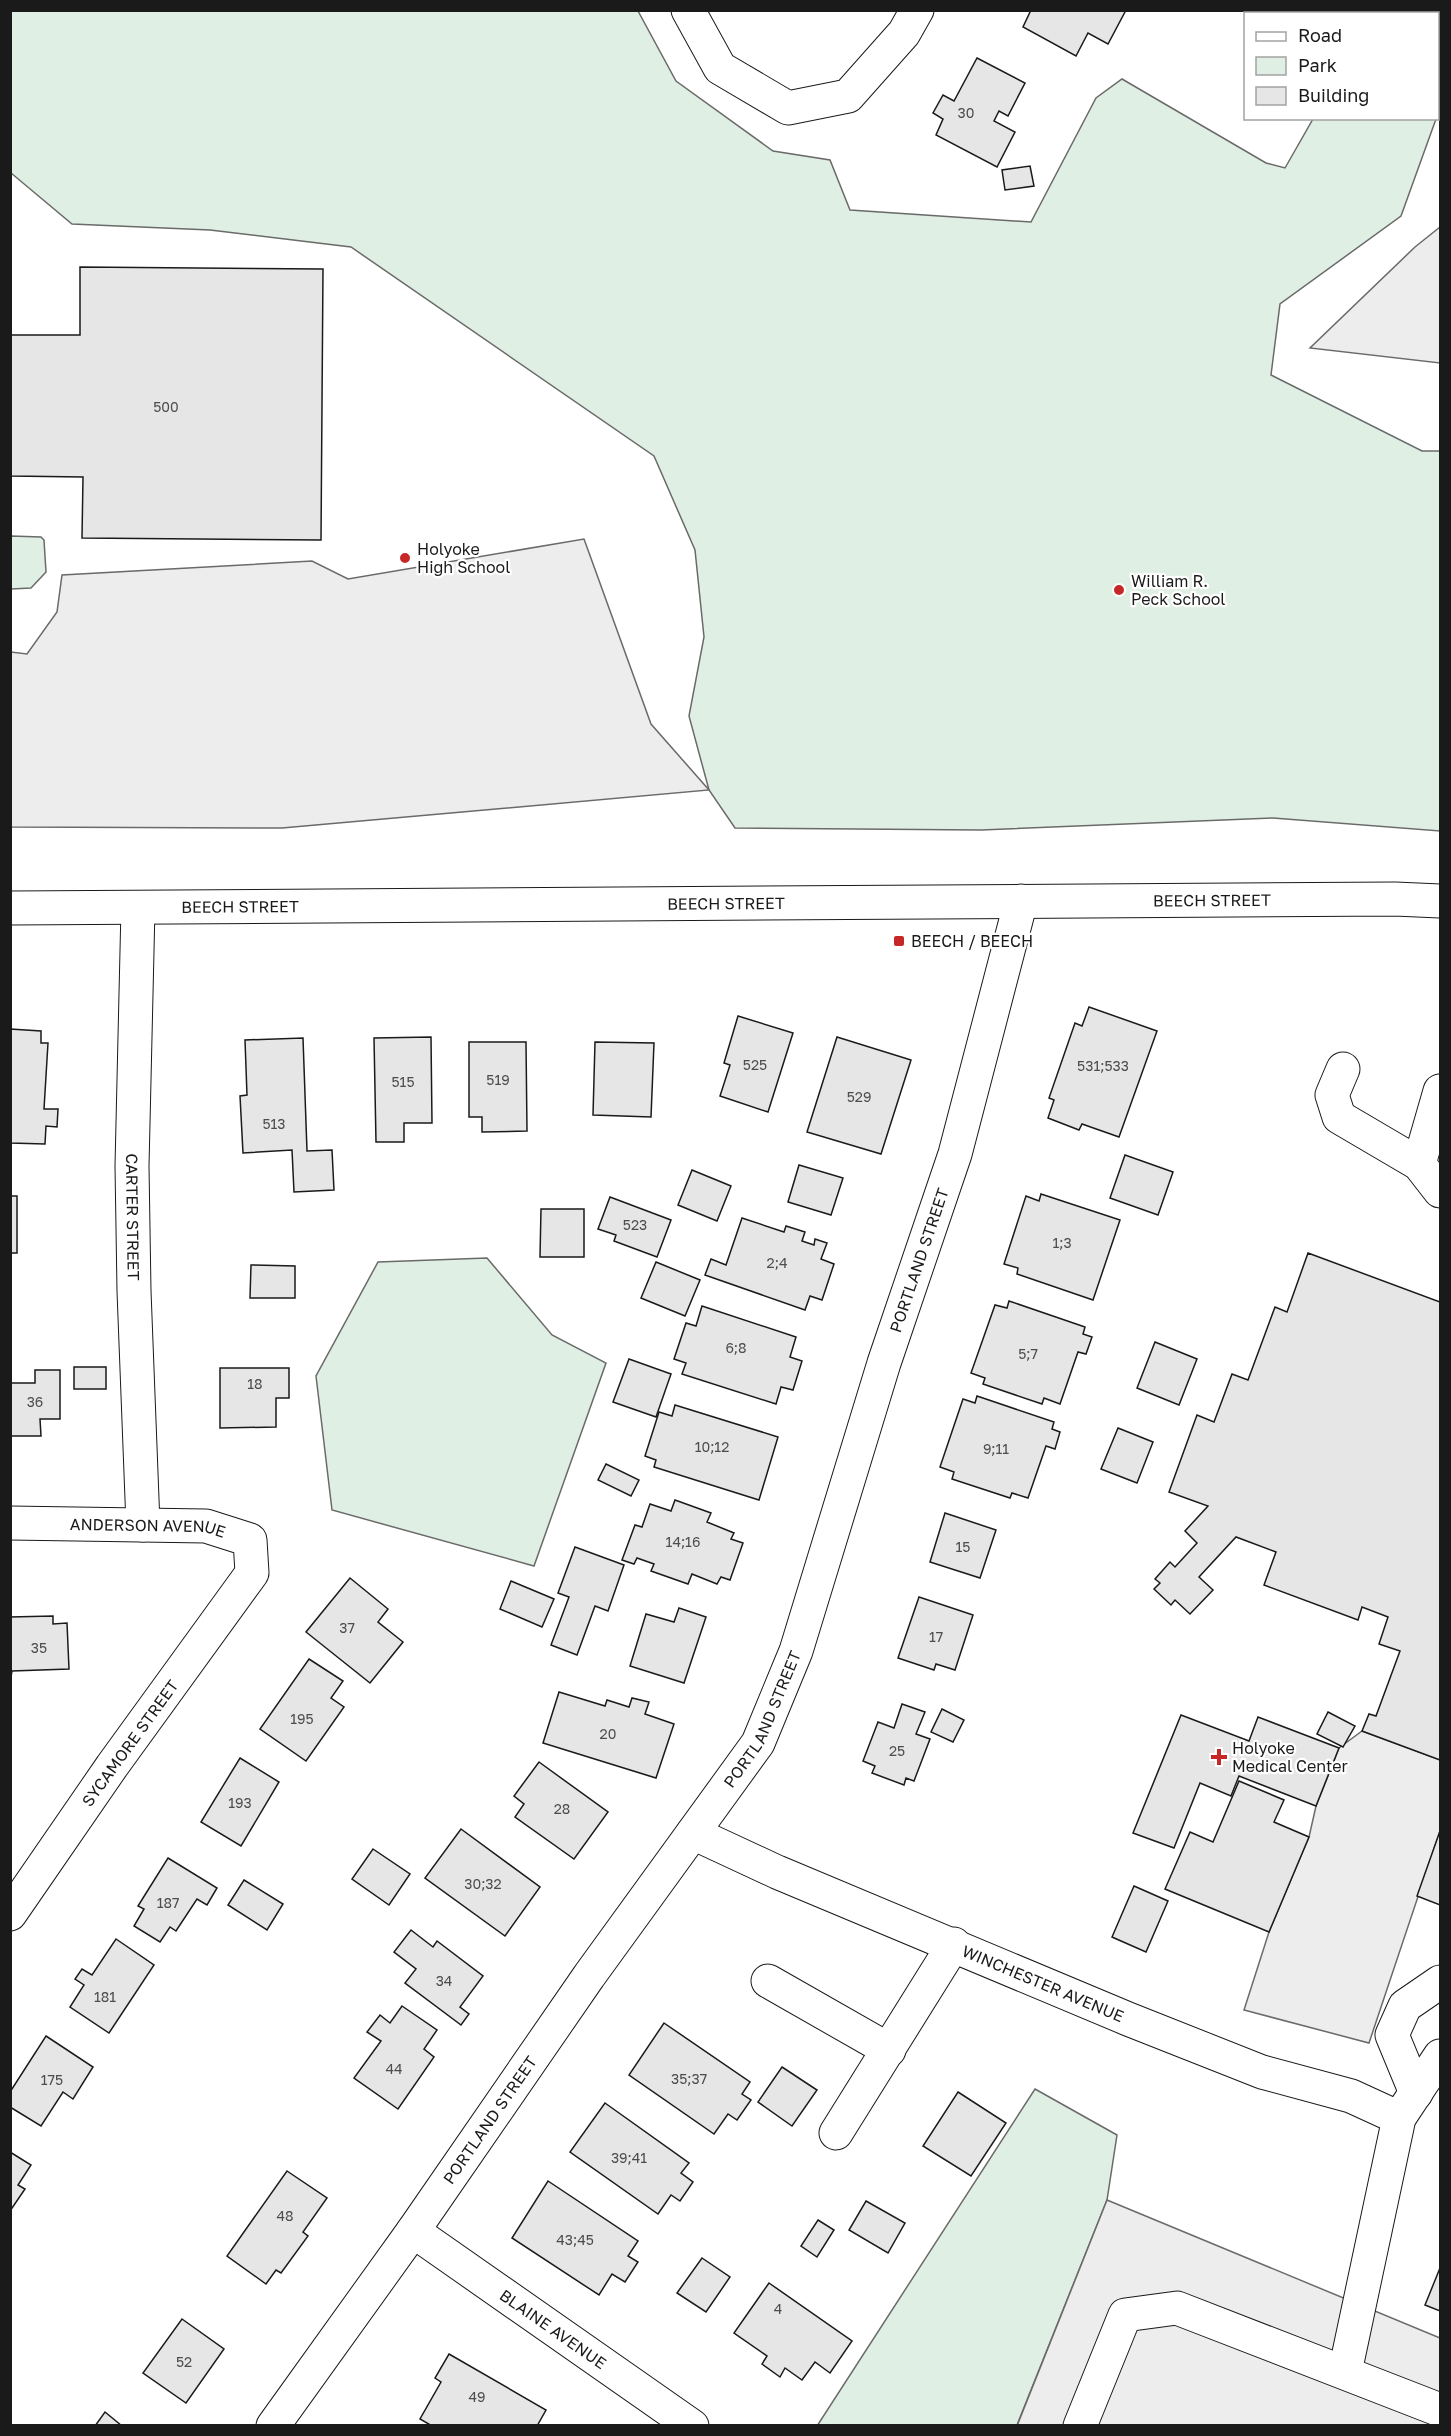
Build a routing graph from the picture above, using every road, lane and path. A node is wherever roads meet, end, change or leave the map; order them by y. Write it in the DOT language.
graph roads {
  1 [pos="688,10"];
  2 [pos="917,10"];
  3 [pos="1021,901"];
  4 [pos="1440,901"];
  5 [pos="10,908"];
  6 [pos="138,908"];
  7 [pos="1343,1069"];
  8 [pos="1440,1091"];
  9 [pos="1419,1164"];
  10 [pos="1440,1191"];
  11 [pos="10,1523"];
  12 [pos="143,1525"];
  13 [pos="252,1573"];
  14 [pos="693,1833"];
  15 [pos="10,1914"];
  16 [pos="954,1944"];
  17 [pos="768,1980"];
  18 [pos="1440,1982"];
  19 [pos="889,2050"];
  20 [pos="1440,2056"];
  21 [pos="1407,2105"];
  22 [pos="836,2133"];
  23 [pos="413,2231"];
  24 [pos="1345,2372"];
  25 [pos="1440,2410"];
  26 [pos="273,2426"];
  27 [pos="692,2426"];
  28 [pos="1080,2426"];
  1 -- 2 [label="street"];
  3 -- 4 [label="street, BEECH STREET"];
  3 -- 6 [label="street, BEECH STREET"];
  3 -- 14 [label="street, PORTLAND STREET"];
  5 -- 6 [label="street, BEECH STREET"];
  6 -- 12 [label="street, CARTER STREET"];
  7 -- 9 [label="street"];
  8 -- 9 [label="street"];
  9 -- 10 [label="street"];
  11 -- 12 [label="street, ANDERSON AVENUE"];
  12 -- 13 [label="street, ANDERSON AVENUE"];
  13 -- 15 [label="street, SYCAMORE STREET"];
  14 -- 16 [label="street, WINCHESTER AVENUE"];
  14 -- 23 [label="street, PORTLAND STREET"];
  16 -- 19 [label="street"];
  16 -- 21 [label="street, WINCHESTER AVENUE"];
  17 -- 19 [label="street"];
  18 -- 21 [label="street"];
  19 -- 22 [label="street"];
  20 -- 21 [label="street"];
  21 -- 24 [label="street"];
  23 -- 26 [label="street, PORTLAND STREET"];
  23 -- 27 [label="street, BLAINE AVENUE"];
  24 -- 25 [label="street"];
  24 -- 28 [label="street"];
}
